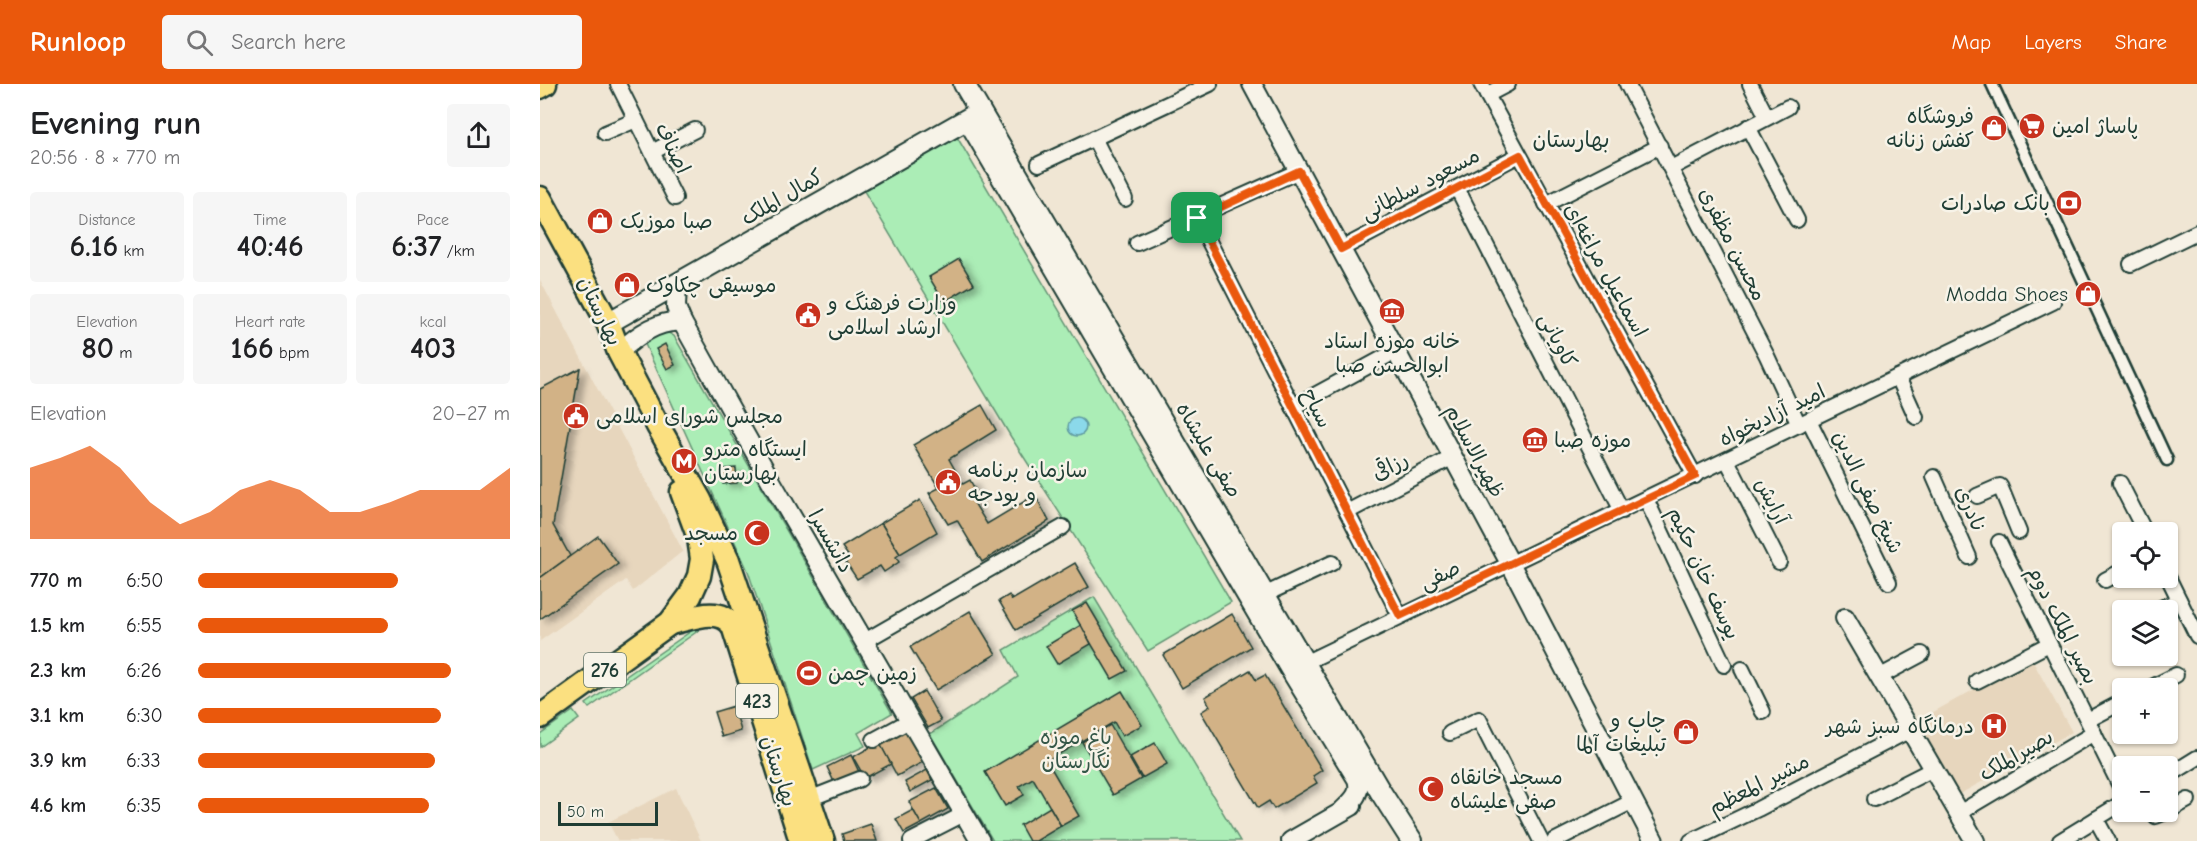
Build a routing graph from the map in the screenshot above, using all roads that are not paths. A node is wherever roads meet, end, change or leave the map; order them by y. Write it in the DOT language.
graph roads {
  1 [pos="545,84"];
  2 [pos="618,84"];
  3 [pos="964,84"];
  4 [pos="1210,84"];
  5 [pos="1252,84"];
  6 [pos="1508,84"];
  7 [pos="1627,84"];
  8 [pos="1750,84"];
  9 [pos="1992,84"];
  10 [pos="540,87"];
  11 [pos="1484,89"];
  12 [pos="1788,107"];
  13 [pos="973,116"];
  14 [pos="1767,117"];
  15 [pos="636,120"];
  16 [pos="1748,128"];
  17 [pos="695,130"];
  18 [pos="605,133"];
  19 [pos="1094,138"];
  20 [pos="1660,146"];
  21 [pos="652,152"];
  22 [pos="1520,155"];
  23 [pos="1039,164"];
  24 [pos="1671,168"];
  25 [pos="1299,171"];
  26 [pos="1457,188"];
  27 [pos="540,198"];
  28 [pos="675,198"];
  29 [pos="1125,199"];
  30 [pos="1546,204"];
  31 [pos="1197,218"];
  32 [pos="1797,220"];
  33 [pos="2197,232"];
  34 [pos="1137,243"];
  35 [pos="1341,249"];
  36 [pos="2131,264"];
  37 [pos="677,284"];
  38 [pos="2053,302"];
  39 [pos="682,322"];
  40 [pos="608,323"];
  41 [pos="1396,351"];
  42 [pos="620,352"];
  43 [pos="1898,377"];
  44 [pos="1293,407"];
  45 [pos="1916,417"];
  46 [pos="1804,423"];
  47 [pos="658,426"];
  48 [pos="1453,457"];
  49 [pos="1727,460"];
  50 [pos="2167,460"];
  51 [pos="1695,476"];
  52 [pos="1934,477"];
  53 [pos="2120,483"];
  54 [pos="1977,496"];
  55 [pos="1646,499"];
  56 [pos="1622,511"];
  57 [pos="1347,512"];
  58 [pos="2140,522"];
  59 [pos="1063,527"];
  60 [pos="2019,532"];
  61 [pos="1999,542"];
  62 [pos="1969,557"];
  63 [pos="1779,562"];
  64 [pos="1332,563"];
  65 [pos="1510,565"];
  66 [pos="2112,576"];
  67 [pos="2105,580"];
  68 [pos="1889,582"];
  69 [pos="2173,588"];
  70 [pos="1266,594"];
  71 [pos="2179,600"];
  72 [pos="1400,616"];
  73 [pos="1845,618"];
  74 [pos="670,623"];
  75 [pos="2197,636"];
  76 [pos="863,642"];
  77 [pos="2049,644"];
  78 [pos="1922,654"];
  79 [pos="1724,665"];
  80 [pos="1298,666"];
  81 [pos="1742,669"];
  82 [pos="2176,675"];
  83 [pos="1879,677"];
  84 [pos="2170,678"];
  85 [pos="1977,681"];
  86 [pos="2112,707"];
  87 [pos="1763,712"];
  88 [pos="540,717"];
  89 [pos="2088,720"];
  90 [pos="909,721"];
  91 [pos="1910,730"];
  92 [pos="1450,733"];
  93 [pos="2094,733"];
  94 [pos="874,740"];
  95 [pos="2197,758"];
  96 [pos="1933,769"];
  97 [pos="2112,770"];
  98 [pos="2178,770"];
  99 [pos="860,779"];
  100 [pos="1380,791"];
  101 [pos="809,799"];
  102 [pos="1874,799"];
  103 [pos="2188,800"];
  104 [pos="1633,801"];
  105 [pos="2178,805"];
  106 [pos="2112,809"];
  107 [pos="1342,811"];
  108 [pos="1959,813"];
  109 [pos="964,814"];
  110 [pos="2096,819"];
  111 [pos="801,841"];
  112 [pos="823,841"];
  113 [pos="911,841"];
  114 [pos="980,841"];
  115 [pos="1291,841"];
  116 [pos="1412,841"];
  117 [pos="1541,841"];
  118 [pos="1554,841"];
  119 [pos="1654,841"];
  120 [pos="1691,841"];
  121 [pos="1975,841"];
  122 [pos="2060,841"];
  123 [pos="2108,841"];
  1 -- 10 [label="main road"];
  2 -- 15 [label="street, اصناف"];
  3 -- 13 [label="main road, صفی علیشاه"];
  4 -- 19 [label="street"];
  5 -- 25 [label="street, ظهیرالاسلام"];
  6 -- 11 [label="street"];
  7 -- 20 [label="street, محسن مظفری"];
  8 -- 14 [label="street"];
  9 -- 50 [label="street"];
  11 -- 22 [label="street, اسماعیل مراغه‌ای"];
  12 -- 14 [label="street"];
  13 -- 37 [label="main road, کمال الملک"];
  13 -- 70 [label="main road, صفی علیشاه"];
  13 -- 80 [label="street, صفی علیشاه"];
  14 -- 16 [label="street"];
  15 -- 18 [label="street"];
  15 -- 21 [label="street, اصناف"];
  16 -- 24 [label="street"];
  16 -- 32 [label="street"];
  17 -- 21 [label="street"];
  19 -- 23 [label="street"];
  19 -- 29 [label="street"];
  20 -- 24 [label="street, محسن مظفری"];
  20 -- 30 [label="street"];
  21 -- 28 [label="street, اصناف"];
  22 -- 26 [label="street, مسعود سلطانی"];
  22 -- 30 [label="street, اسماعیل مراغه‌ای"];
  24 -- 46 [label="street, محسن مظفری"];
  25 -- 31 [label="street"];
  25 -- 35 [label="street, ظهیرالاسلام"];
  26 -- 35 [label="street, مسعود سلطانی"];
  26 -- 56 [label="street, کاویانی"];
  27 -- 40 [label="main road, بهارستان / 423"];
  30 -- 51 [label="street, اسماعیل مراغه‌ای"];
  31 -- 34 [label="street"];
  31 -- 44 [label="street, سیاح"];
  33 -- 36 [label="street"];
  35 -- 41 [label="street, ظهیرالاسلام"];
  37 -- 39 [label="street, دانشسرا"];
  37 -- 40 [label="main road, کمال الملک"];
  38 -- 43 [label="street, امید آزادیخواه"];
  39 -- 42 [label="street"];
  39 -- 76 [label="street, دانشسرا"];
  40 -- 42 [label="main road, بهارستان / 423"];
  41 -- 44 [label="street"];
  41 -- 48 [label="street, ظهیرالاسلام"];
  42 -- 47 [label="main road, بهارستان / 423"];
  43 -- 45 [label="street"];
  43 -- 46 [label="street, امید آزادیخواه"];
  44 -- 57 [label="street, سیاح"];
  46 -- 49 [label="street, امید آزادیخواه"];
  46 -- 68 [label="street, شیخ صفی الدین"];
  47 -- 74 [label="main road, بهارستان"];
  47 -- 101 [label="main road, بهارستان / 423"];
  48 -- 57 [label="street, رزاقی"];
  48 -- 65 [label="street, ظهیرالاسلام"];
  49 -- 51 [label="street, امید آزادیخواه"];
  49 -- 63 [label="street, آرایش"];
  51 -- 55 [label="street, امید آزادیخواه"];
  52 -- 62 [label="street, نادری"];
  53 -- 58 [label="street"];
  54 -- 60 [label="street"];
  55 -- 56 [label="street, امید آزادیخواه"];
  55 -- 79 [label="street, یوسف خان حکیم"];
  56 -- 65 [label="street, امید آزادیخواه"];
  57 -- 72 [label="street, سیاح"];
  59 -- 76 [label="street"];
  61 -- 77 [label="street, بصیر الملک دوم"];
  64 -- 70 [label="street"];
  65 -- 72 [label="street, صفی"];
  65 -- 104 [label="street, ظهیرالاسلام"];
  66 -- 67 [label="street"];
  69 -- 71 [label="street"];
  70 -- 80 [label="main road, صفی علیشاه"];
  71 -- 75 [label="street"];
  72 -- 80 [label="street, صفی"];
  73 -- 83 [label="street"];
  74 -- 88 [label="main road, 276"];
  74 -- 111 [label="main road, بهارستان / 423"];
  76 -- 90 [label="street, دانشسرا"];
  77 -- 85 [label="street"];
  77 -- 89 [label="street, بصیر الملک دوم"];
  78 -- 83 [label="street"];
  80 -- 100 [label="main road, صفی علیشاه"];
  80 -- 107 [label="street, صفی علیشاه"];
  81 -- 87 [label="street"];
  82 -- 84 [label="street"];
  83 -- 91 [label="street"];
  86 -- 89 [label="street"];
  89 -- 93 [label="street, بصیر الملک دوم"];
  90 -- 94 [label="street"];
  90 -- 109 [label="street, دانشسرا"];
  91 -- 96 [label="street"];
  91 -- 120 [label="street, مشیر المعظم"];
  92 -- 117 [label="street"];
  93 -- 97 [label="street, بصیر الملک دوم"];
  93 -- 108 [label="street, بصیرالملک"];
  95 -- 98 [label="street"];
  96 -- 102 [label="street"];
  96 -- 108 [label="street"];
  99 -- 101 [label="street"];
  100 -- 107 [label="street"];
  100 -- 116 [label="main road, صفی علیشاه"];
  101 -- 112 [label="main road, بهارستان / 423"];
  103 -- 105 [label="street"];
  104 -- 118 [label="street"];
  104 -- 119 [label="street, ظهیرالاسلام"];
  106 -- 110 [label="street"];
  107 -- 115 [label="street"];
  108 -- 121 [label="street"];
  109 -- 113 [label="street"];
  109 -- 114 [label="street, دانشسرا"];
  110 -- 122 [label="street"];
  110 -- 123 [label="street"];
}
